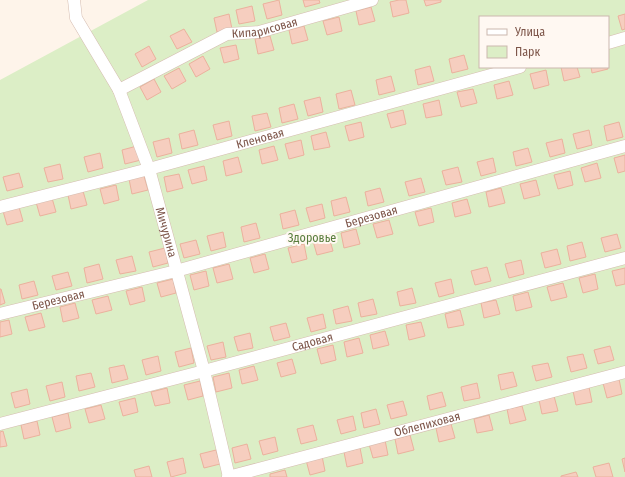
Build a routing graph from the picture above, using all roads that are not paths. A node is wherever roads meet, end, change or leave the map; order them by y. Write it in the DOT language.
graph roads {
  1 [pos="74,0"];
  2 [pos="372,0"];
  3 [pos="625,38"];
  4 [pos="609,43"];
  5 [pos="516,68"];
  6 [pos="119,90"];
  7 [pos="625,146"];
  8 [pos="149,169"];
  9 [pos="0,207"];
  10 [pos="625,258"];
  11 [pos="176,271"];
  12 [pos="0,314"];
  13 [pos="204,371"];
  14 [pos="625,372"];
  15 [pos="0,424"];
  16 [pos="229,477"];
  1 -- 6 [label="street, Мичурина"];
  2 -- 6 [label="street, Кипарисовая"];
  3 -- 4 [label="street"];
  5 -- 8 [label="street, Кленовая"];
  6 -- 8 [label="street, Мичурина"];
  7 -- 11 [label="street, Березовая"];
  8 -- 9 [label="street, Кленовая"];
  8 -- 11 [label="street, Мичурина"];
  10 -- 13 [label="street, Садовая"];
  11 -- 12 [label="street, Березовая"];
  11 -- 13 [label="street, Мичурина"];
  13 -- 15 [label="street, Садовая"];
  13 -- 16 [label="street, Мичурина"];
  14 -- 16 [label="street, Облепиховая"];
}
